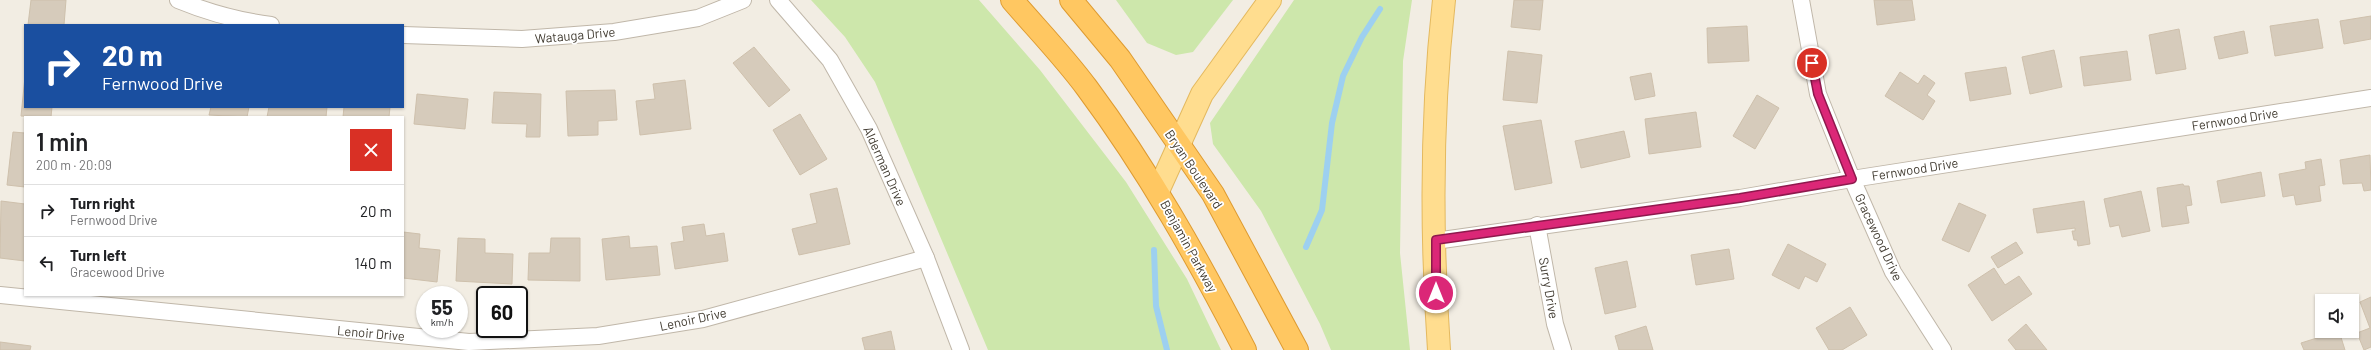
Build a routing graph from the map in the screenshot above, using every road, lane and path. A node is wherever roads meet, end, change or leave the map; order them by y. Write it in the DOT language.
graph roads {
  1 [pos="178,0"];
  2 [pos="743,0"];
  3 [pos="778,0"];
  4 [pos="1012,0"];
  5 [pos="1071,0"];
  6 [pos="1270,0"];
  7 [pos="1444,0"];
  8 [pos="1801,0"];
  9 [pos="262,24"];
  10 [pos="404,34"];
  11 [pos="2371,98"];
  12 [pos="1178,145"];
  13 [pos="1852,179"];
  14 [pos="1158,191"];
  15 [pos="1537,225"];
  16 [pos="1436,240"];
  17 [pos="926,258"];
  18 [pos="0,295"];
  19 [pos="961,350"];
  20 [pos="1245,350"];
  21 [pos="1297,350"];
  22 [pos="1439,350"];
  23 [pos="1563,350"];
  24 [pos="1943,350"];
  1 -- 9 [label="street"];
  2 -- 10 [label="street, Watauga Drive"];
  3 -- 17 [label="street, Alderman Drive"];
  4 -- 14 [label="highway"];
  5 -- 12 [label="highway, Bryan Boulevard"];
  6 -- 12 [label="main road, Benjamin Parkway"];
  7 -- 16 [label="main road"];
  8 -- 13 [label="street, Gracewood Drive"];
  11 -- 13 [label="street, Fernwood Drive"];
  12 -- 14 [label="main road, Benjamin Parkway"];
  12 -- 21 [label="highway, Bryan Boulevard"];
  13 -- 15 [label="street, Fernwood Drive"];
  13 -- 24 [label="street, Gracewood Drive"];
  14 -- 20 [label="highway, Benjamin Parkway"];
  15 -- 16 [label="street, Fernwood Drive"];
  15 -- 23 [label="street, Surry Drive"];
  16 -- 22 [label="main road"];
  17 -- 18 [label="street, Lenoir Drive"];
  17 -- 19 [label="street, Alderman Drive"];
}
